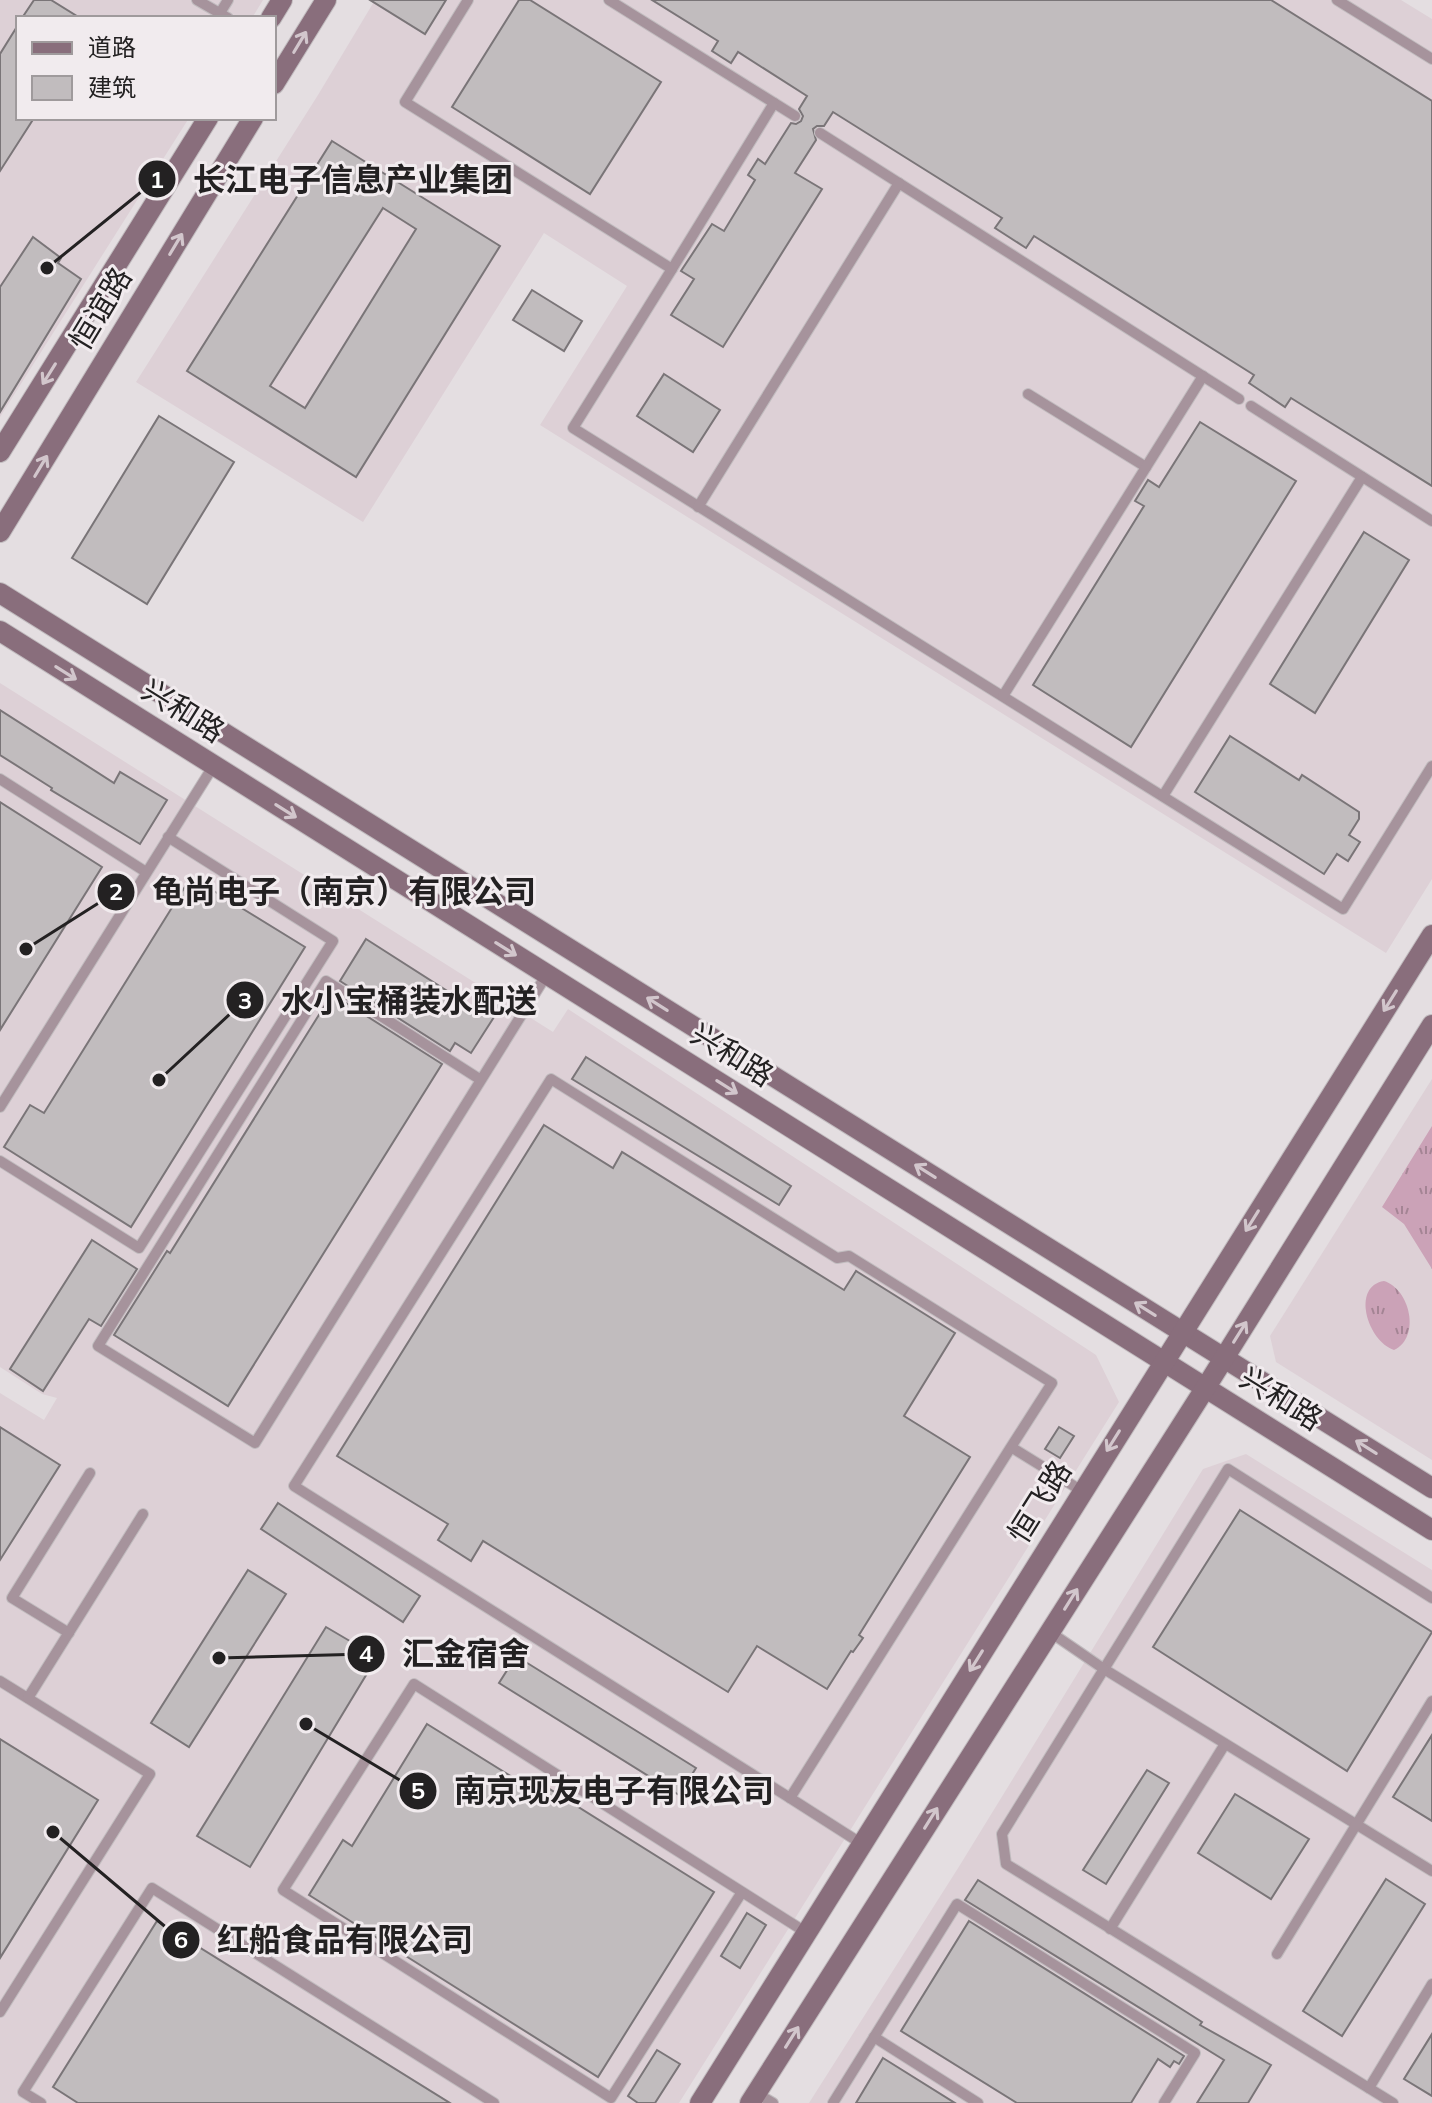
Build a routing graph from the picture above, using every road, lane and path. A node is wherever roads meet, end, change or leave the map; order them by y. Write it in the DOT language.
graph roads {
  1 [pos="197,0"];
  2 [pos="228,0"];
  3 [pos="326,0"];
  4 [pos="468,0"];
  5 [pos="609,0"];
  6 [pos="1337,0"];
  7 [pos="224,16"];
  8 [pos="1432,59"];
  9 [pos="276,81"];
  10 [pos="774,103"];
  11 [pos="795,116"];
  12 [pos="207,120"];
  13 [pos="252,120"];
  14 [pos="820,133"];
  15 [pos="899,183"];
  16 [pos="672,269"];
  17 [pos="1203,376"];
  18 [pos="1028,394"];
  19 [pos="1239,399"];
  20 [pos="1251,406"];
  21 [pos="0,452"];
  22 [pos="1146,467"];
  23 [pos="1362,477"];
  24 [pos="698,507"];
  25 [pos="1432,521"];
  26 [pos="0,532"];
  27 [pos="0,593"];
  28 [pos="0,631"];
  29 [pos="1003,696"];
  30 [pos="214,765"];
  31 [pos="1432,766"];
  32 [pos="0,779"];
  33 [pos="1163,796"];
  34 [pos="168,837"];
  35 [pos="146,872"];
  36 [pos="1432,935"];
  37 [pos="547,974"];
  38 [pos="1431,1030"];
  39 [pos="481,1080"];
  40 [pos="0,1107"];
  41 [pos="0,1161"];
  42 [pos="1182,1332"];
  43 [pos="1224,1358"];
  44 [pos="1163,1361"];
  45 [pos="1206,1387"];
  46 [pos="1011,1447"];
  47 [pos="90,1473"];
  48 [pos="1432,1488"];
  49 [pos="1082,1491"];
  50 [pos="143,1514"];
  51 [pos="1432,1530"];
  52 [pos="1432,1598"];
  53 [pos="1050,1632"];
  54 [pos="69,1633"];
  55 [pos="1104,1669"];
  56 [pos="0,1681"];
  57 [pos="28,1698"];
  58 [pos="1432,1701"];
  59 [pos="1225,1744"];
  60 [pos="790,1798"];
  61 [pos="1357,1825"];
  62 [pos="862,1844"];
  63 [pos="1432,1871"];
  64 [pos="742,1892"];
  65 [pos="1110,1929"];
  66 [pos="807,1933"];
  67 [pos="1277,1954"];
  68 [pos="1432,1984"];
  69 [pos="0,2012"];
  70 [pos="874,2037"];
  71 [pos="1369,2088"];
  72 [pos="759,2100"];
  73 [pos="41,2103"];
  74 [pos="494,2103"];
  75 [pos="700,2103"];
  76 [pos="833,2103"];
  77 [pos="978,2103"];
  78 [pos="1164,2103"];
  79 [pos="1393,2103"];
  1 -- 7 [label="lane"];
  2 -- 7 [label="lane"];
  9 -- 3 [label="main road, one-way"];
  4 -- 16 [label="lane"];
  5 -- 10 [label="lane"];
  6 -- 8 [label="lane"];
  10 -- 11 [label="lane"];
  10 -- 16 [label="lane"];
  12 -- 21 [label="main road, 恒谊路, one-way"];
  26 -- 13 [label="main road, 恒谊路, one-way"];
  14 -- 15 [label="lane"];
  15 -- 17 [label="lane"];
  15 -- 24 [label="lane"];
  16 -- 24 [label="lane"];
  17 -- 19 [label="lane"];
  17 -- 22 [label="lane"];
  18 -- 22 [label="lane"];
  20 -- 23 [label="lane"];
  22 -- 29 [label="lane"];
  23 -- 25 [label="lane"];
  23 -- 33 [label="lane"];
  24 -- 29 [label="lane"];
  42 -- 27 [label="main road, 兴和路, one-way"];
  28 -- 30 [label="main road, 兴和路, one-way"];
  29 -- 33 [label="lane"];
  30 -- 34 [label="lane"];
  30 -- 37 [label="main road, 兴和路, one-way"];
  31 -- 33 [label="lane"];
  32 -- 35 [label="lane"];
  34 -- 35 [label="lane"];
  34 -- 41 [label="lane"];
  35 -- 40 [label="lane"];
  36 -- 42 [label="main road, 恒飞路, one-way"];
  37 -- 39 [label="lane"];
  37 -- 44 [label="main road, 兴和路, one-way"];
  43 -- 38 [label="main road, one-way"];
  39 -- 39 [label="lane"];
  42 -- 43 [label="main road, 兴和路"];
  42 -- 44 [label="main road, 恒飞路"];
  43 -- 45 [label="main road"];
  48 -- 43 [label="main road, 兴和路, one-way"];
  44 -- 45 [label="main road, 兴和路"];
  44 -- 49 [label="main road, 恒飞路, one-way"];
  45 -- 51 [label="main road, 兴和路"];
  53 -- 45 [label="main road, one-way"];
  46 -- 49 [label="lane"];
  46 -- 60 [label="lane"];
  46 -- 60 [label="lane"];
  47 -- 54 [label="lane"];
  49 -- 62 [label="main road, 恒飞路, one-way"];
  50 -- 54 [label="lane"];
  52 -- 55 [label="lane"];
  53 -- 55 [label="lane"];
  72 -- 53 [label="main road, one-way"];
  54 -- 57 [label="lane"];
  55 -- 59 [label="lane"];
  55 -- 65 [label="lane"];
  56 -- 57 [label="lane"];
  57 -- 69 [label="lane"];
  58 -- 61 [label="lane"];
  59 -- 61 [label="lane"];
  59 -- 65 [label="lane"];
  60 -- 62 [label="lane"];
  61 -- 63 [label="lane"];
  61 -- 67 [label="lane"];
  62 -- 66 [label="main road, 恒飞路"];
  64 -- 64 [label="lane"];
  64 -- 66 [label="lane"];
  65 -- 71 [label="lane"];
  66 -- 75 [label="main road, 恒飞路"];
  68 -- 71 [label="lane"];
  70 -- 76 [label="lane"];
  70 -- 77 [label="lane"];
  70 -- 78 [label="lane"];
  71 -- 79 [label="lane"];
  73 -- 74 [label="lane"];
}
